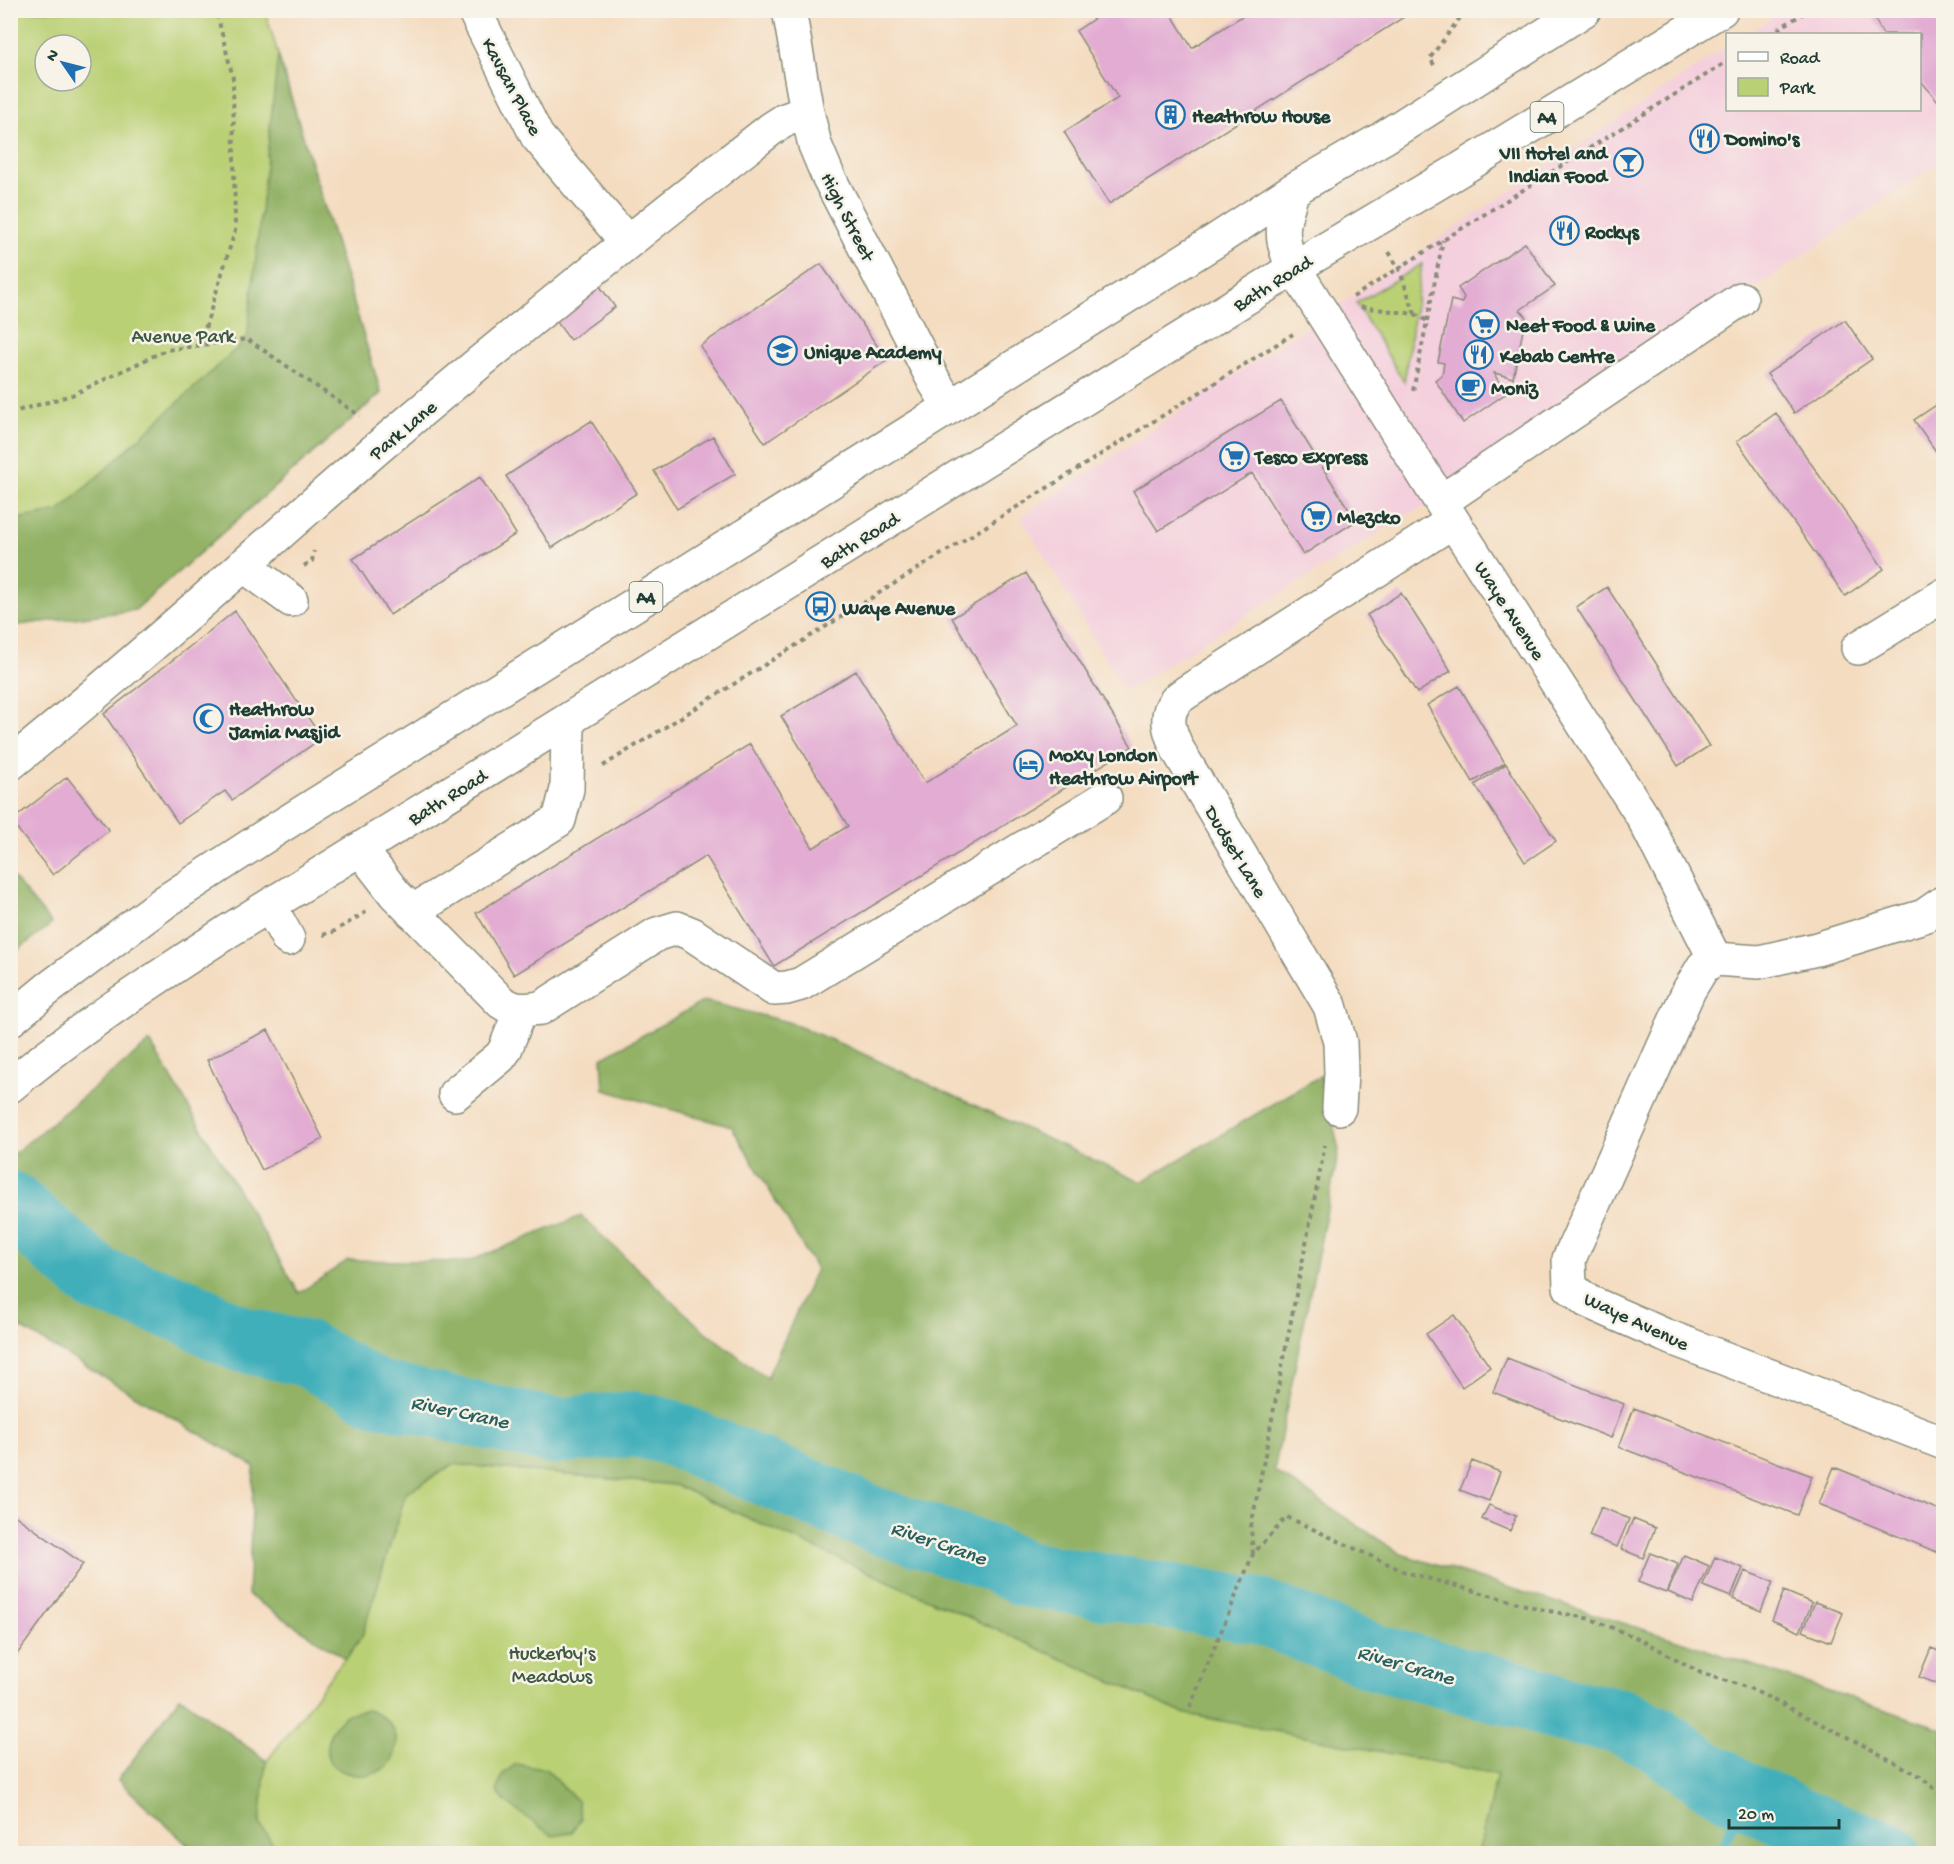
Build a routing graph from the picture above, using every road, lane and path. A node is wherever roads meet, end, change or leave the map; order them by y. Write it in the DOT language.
graph roads {
  1 [pos="216,10"];
  2 [pos="474,10"];
  3 [pos="789,10"];
  4 [pos="1459,10"];
  5 [pos="1584,10"];
  6 [pos="1720,10"];
  7 [pos="1809,10"];
  8 [pos="1772,33"];
  9 [pos="1726,62"];
  10 [pos="1438,70"];
  11 [pos="807,112"];
  12 [pos="1293,190"];
  13 [pos="1443,240"];
  14 [pos="627,242"];
  15 [pos="1294,268"];
  16 [pos="1399,269"];
  17 [pos="1741,299"];
  18 [pos="1349,300"];
  19 [pos="1352,306"];
  20 [pos="1415,314"];
  21 [pos="1427,321"];
  22 [pos="1297,332"];
  23 [pos="200,345"];
  24 [pos="950,407"];
  25 [pos="10,413"];
  26 [pos="388,440"];
  27 [pos="1404,441"];
  28 [pos="1447,511"];
  29 [pos="243,566"];
  30 [pos="1944,595"];
  31 [pos="291,600"];
  32 [pos="1858,648"];
  33 [pos="567,721"];
  34 [pos="10,764"];
  35 [pos="567,789"];
  36 [pos="1105,798"];
  37 [pos="361,850"];
  38 [pos="1944,902"];
  39 [pos="403,903"];
  40 [pos="270,906"];
  41 [pos="288,939"];
  42 [pos="1714,959"];
  43 [pos="519,1011"];
  44 [pos="10,1020"];
  45 [pos="18,1079"];
  46 [pos="455,1094"];
  47 [pos="1339,1108"];
  48 [pos="1324,1145"];
  49 [pos="1944,1443"];
  50 [pos="1253,1554"];
  51 [pos="1190,1707"];
  52 [pos="1944,1797"];
  1 -- 23 [label="path"];
  2 -- 14 [label="main road, Kavsan Place"];
  3 -- 11 [label="main road, High Street"];
  4 -- 10 [label="path"];
  5 -- 12 [label="main road, A4"];
  6 -- 15 [label="main road, Bath Road / A4"];
  7 -- 8 [label="path"];
  9 -- 13 [label="path"];
  11 -- 14 [label="main road, Park Lane"];
  11 -- 24 [label="main road, High Street"];
  12 -- 15 [label="main road, Waye Avenue"];
  12 -- 24 [label="main road, A4"];
  13 -- 16 [label="path"];
  13 -- 21 [label="path"];
  14 -- 26 [label="main road, Park Lane"];
  15 -- 27 [label="main road, Waye Avenue"];
  15 -- 33 [label="main road, Bath Road / A4"];
  16 -- 18 [label="path"];
  16 -- 20 [label="path"];
  17 -- 28 [label="main road, Dudset Lane"];
  19 -- 20 [label="path"];
  20 -- 21 [label="path"];
  21 -- 27 [label="path"];
  22 -- 35 [label="path"];
  23 -- 25 [label="path"];
  23 -- 26 [label="path"];
  24 -- 44 [label="main road, A4"];
  26 -- 29 [label="main road, Park Lane"];
  27 -- 28 [label="main road, Waye Avenue"];
  28 -- 42 [label="main road, Waye Avenue"];
  28 -- 47 [label="main road, Dudset Lane"];
  29 -- 31 [label="main road"];
  29 -- 34 [label="main road, Park Lane"];
  30 -- 32 [label="main road"];
  33 -- 35 [label="main road"];
  33 -- 37 [label="main road, Bath Road / A4"];
  35 -- 39 [label="main road"];
  36 -- 43 [label="main road"];
  37 -- 39 [label="main road"];
  37 -- 40 [label="main road, Bath Road / A4"];
  38 -- 42 [label="main road"];
  39 -- 41 [label="path"];
  39 -- 43 [label="main road"];
  40 -- 41 [label="main road"];
  40 -- 45 [label="main road, Bath Road / A4"];
  42 -- 49 [label="main road, Waye Avenue"];
  43 -- 46 [label="main road"];
  48 -- 50 [label="path"];
  50 -- 51 [label="path"];
  50 -- 52 [label="path"];
}
